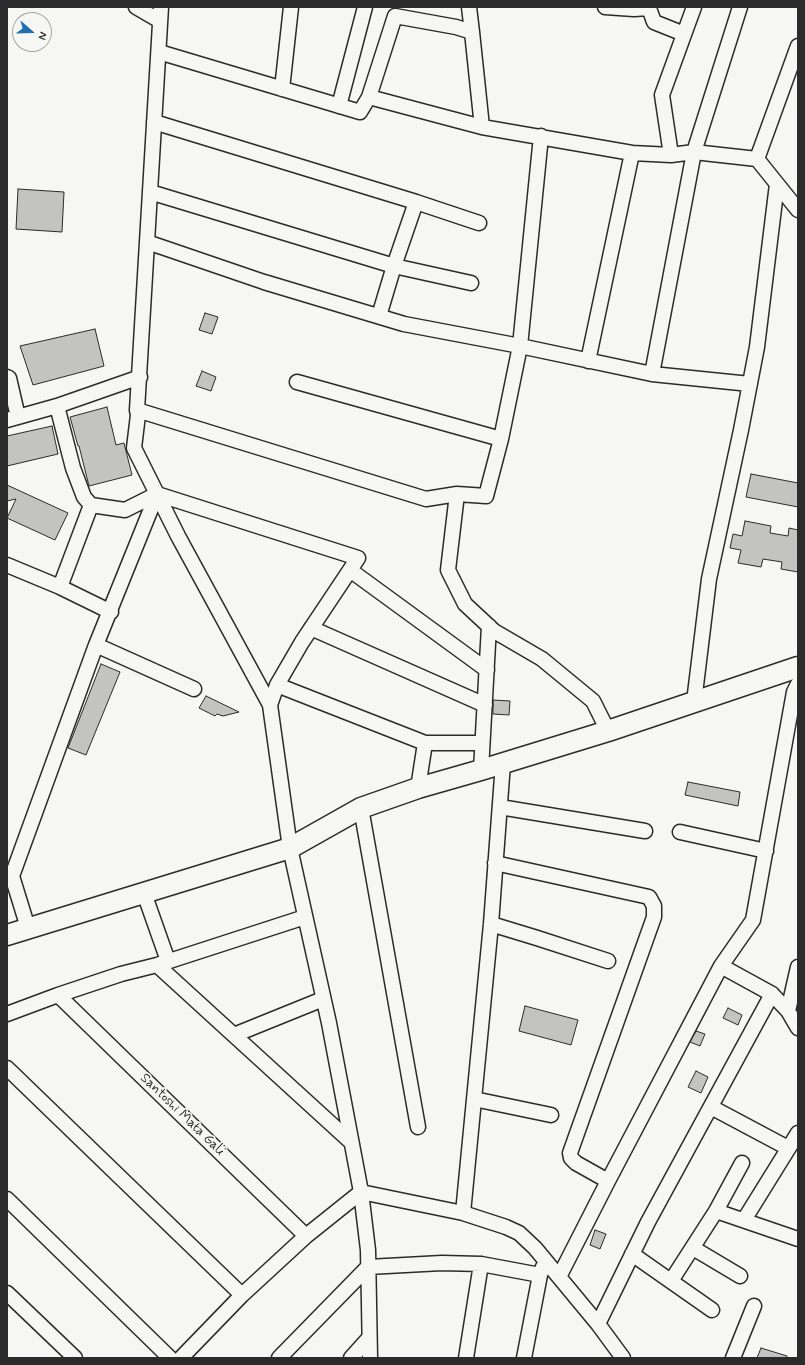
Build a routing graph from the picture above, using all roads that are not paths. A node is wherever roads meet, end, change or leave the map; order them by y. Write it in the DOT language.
graph roads {
  1 [pos="136,7"];
  2 [pos="291,7"];
  3 [pos="365,7"];
  4 [pos="469,7"];
  5 [pos="605,7"];
  6 [pos="694,7"];
  7 [pos="740,7"];
  8 [pos="395,12"];
  9 [pos="413,13"];
  10 [pos="160,14"];
  11 [pos="472,32"];
  12 [pos="684,34"];
  13 [pos="798,46"];
  14 [pos="159,52"];
  15 [pos="282,89"];
  16 [pos="368,97"];
  17 [pos="339,106"];
  18 [pos="154,122"];
  19 [pos="482,127"];
  20 [pos="541,136"];
  21 [pos="694,152"];
  22 [pos="632,153"];
  23 [pos="670,155"];
  24 [pos="757,159"];
  25 [pos="777,184"];
  26 [pos="150,192"];
  27 [pos="416,202"];
  28 [pos="798,210"];
  29 [pos="479,223"];
  30 [pos="147,242"];
  31 [pos="394,266"];
  32 [pos="470,284"];
  33 [pos="379,316"];
  34 [pos="520,346"];
  35 [pos="588,361"];
  36 [pos="652,374"];
  37 [pos="7,377"];
  38 [pos="140,377"];
  39 [pos="297,382"];
  40 [pos="750,384"];
  41 [pos="57,406"];
  42 [pos="137,410"];
  43 [pos="12,418"];
  44 [pos="500,440"];
  45 [pos="157,494"];
  46 [pos="457,494"];
  47 [pos="91,505"];
  48 [pos="7,565"];
  49 [pos="350,570"];
  50 [pos="60,587"];
  51 [pos="111,612"];
  52 [pos="488,626"];
  53 [pos="311,628"];
  54 [pos="96,645"];
  55 [pos="798,667"];
  56 [pos="487,670"];
  57 [pos="798,684"];
  58 [pos="277,685"];
  59 [pos="194,689"];
  60 [pos="694,702"];
  61 [pos="270,705"];
  62 [pos="484,705"];
  63 [pos="608,731"];
  64 [pos="425,743"];
  65 [pos="482,743"];
  66 [pos="503,763"];
  67 [pos="481,770"];
  68 [pos="418,788"];
  69 [pos="500,807"];
  70 [pos="361,808"];
  71 [pos="645,831"];
  72 [pos="680,832"];
  73 [pos="290,848"];
  74 [pos="766,851"];
  75 [pos="496,863"];
  76 [pos="144,893"];
  77 [pos="305,917"];
  78 [pos="490,924"];
  79 [pos="28,928"];
  80 [pos="7,935"];
  81 [pos="608,961"];
  82 [pos="163,963"];
  83 [pos="721,966"];
  84 [pos="798,967"];
  85 [pos="772,994"];
  86 [pos="58,995"];
  87 [pos="323,999"];
  88 [pos="788,1011"];
  89 [pos="7,1014"];
  90 [pos="798,1028"];
  91 [pos="234,1036"];
  92 [pos="7,1068"];
  93 [pos="474,1099"];
  94 [pos="711,1107"];
  95 [pos="550,1115"];
  96 [pos="418,1127"];
  97 [pos="798,1132"];
  98 [pos="351,1142"];
  99 [pos="788,1148"];
  100 [pos="742,1163"];
  101 [pos="608,1181"];
  102 [pos="361,1192"];
  103 [pos="7,1199"];
  104 [pos="716,1211"];
  105 [pos="463,1213"];
  106 [pos="744,1220"];
  107 [pos="306,1236"];
  108 [pos="798,1239"];
  109 [pos="693,1248"];
  110 [pos="632,1254"];
  111 [pos="545,1261"];
  112 [pos="481,1264"];
  113 [pos="368,1267"];
  114 [pos="540,1276"];
  115 [pos="740,1276"];
  116 [pos="559,1277"];
  117 [pos="671,1281"];
  118 [pos="7,1293"];
  119 [pos="242,1295"];
  120 [pos="754,1306"];
  121 [pos="712,1310"];
  122 [pos="598,1324"];
  123 [pos="369,1338"];
  124 [pos="75,1358"];
  125 [pos="170,1358"];
  126 [pos="181,1358"];
  127 [pos="279,1358"];
  128 [pos="351,1358"];
  129 [pos="370,1358"];
  130 [pos="466,1358"];
  131 [pos="524,1358"];
  132 [pos="623,1358"];
  133 [pos="733,1358"];
  1 -- 10 [label="street"];
  2 -- 15 [label="street"];
  3 -- 17 [label="street"];
  4 -- 11 [label="street"];
  5 -- 12 [label="street"];
  6 -- 12 [label="street"];
  7 -- 21 [label="street"];
  8 -- 9 [label="street"];
  8 -- 16 [label="street"];
  9 -- 11 [label="street"];
  10 -- 14 [label="street"];
  11 -- 19 [label="street"];
  12 -- 23 [label="street"];
  13 -- 24 [label="street"];
  14 -- 15 [label="street"];
  14 -- 18 [label="street"];
  15 -- 17 [label="street"];
  16 -- 17 [label="street"];
  16 -- 19 [label="street"];
  18 -- 26 [label="street"];
  18 -- 27 [label="street"];
  19 -- 20 [label="street"];
  20 -- 22 [label="street"];
  20 -- 34 [label="street"];
  21 -- 23 [label="street"];
  21 -- 24 [label="street"];
  21 -- 36 [label="street"];
  22 -- 23 [label="street"];
  22 -- 35 [label="street"];
  24 -- 25 [label="street"];
  25 -- 28 [label="street"];
  25 -- 40 [label="street"];
  26 -- 30 [label="street"];
  26 -- 31 [label="street"];
  27 -- 29 [label="street"];
  27 -- 31 [label="street"];
  30 -- 33 [label="street"];
  30 -- 38 [label="street"];
  31 -- 32 [label="street"];
  31 -- 33 [label="street"];
  33 -- 34 [label="street"];
  34 -- 35 [label="street"];
  34 -- 44 [label="street"];
  35 -- 36 [label="street"];
  36 -- 40 [label="street"];
  37 -- 43 [label="street"];
  38 -- 41 [label="street"];
  38 -- 42 [label="street"];
  39 -- 44 [label="street"];
  40 -- 60 [label="street"];
  41 -- 43 [label="street"];
  41 -- 47 [label="street"];
  42 -- 45 [label="street"];
  42 -- 46 [label="street"];
  44 -- 46 [label="street"];
  45 -- 47 [label="street"];
  45 -- 49 [label="street"];
  45 -- 51 [label="street"];
  45 -- 61 [label="street"];
  46 -- 52 [label="street"];
  47 -- 50 [label="street"];
  48 -- 50 [label="street"];
  49 -- 53 [label="street"];
  49 -- 56 [label="street"];
  50 -- 51 [label="street"];
  51 -- 54 [label="street"];
  52 -- 56 [label="street"];
  52 -- 63 [label="street"];
  53 -- 58 [label="street"];
  53 -- 62 [label="street"];
  54 -- 59 [label="street"];
  54 -- 79 [label="street"];
  55 -- 60 [label="street"];
  56 -- 62 [label="street"];
  57 -- 74 [label="street"];
  58 -- 61 [label="street"];
  58 -- 64 [label="street"];
  60 -- 63 [label="street"];
  61 -- 73 [label="street"];
  62 -- 65 [label="street"];
  63 -- 66 [label="street"];
  64 -- 65 [label="street"];
  64 -- 68 [label="street"];
  65 -- 67 [label="street"];
  66 -- 67 [label="street"];
  66 -- 69 [label="street"];
  67 -- 68 [label="street"];
  68 -- 70 [label="street"];
  69 -- 71 [label="street"];
  69 -- 75 [label="street"];
  70 -- 73 [label="street"];
  70 -- 96 [label="street"];
  72 -- 74 [label="street"];
  73 -- 76 [label="street"];
  73 -- 77 [label="street"];
  74 -- 83 [label="street"];
  75 -- 78 [label="street"];
  75 -- 101 [label="street"];
  76 -- 79 [label="street"];
  76 -- 82 [label="street"];
  77 -- 82 [label="street"];
  77 -- 87 [label="street"];
  78 -- 81 [label="street"];
  78 -- 93 [label="street"];
  79 -- 80 [label="street"];
  82 -- 86 [label="street"];
  82 -- 91 [label="street"];
  83 -- 85 [label="street"];
  83 -- 101 [label="street"];
  84 -- 88 [label="street"];
  85 -- 88 [label="street"];
  85 -- 94 [label="street"];
  86 -- 89 [label="street"];
  86 -- 107 [label="street, Santoshi Mata Gali"];
  87 -- 91 [label="street"];
  87 -- 98 [label="street"];
  88 -- 90 [label="street"];
  91 -- 98 [label="street"];
  92 -- 119 [label="street"];
  93 -- 95 [label="street"];
  93 -- 105 [label="street"];
  94 -- 99 [label="street"];
  94 -- 110 [label="street"];
  97 -- 99 [label="street"];
  98 -- 102 [label="street"];
  99 -- 106 [label="street"];
  100 -- 104 [label="street"];
  101 -- 116 [label="street"];
  102 -- 105 [label="street"];
  102 -- 107 [label="street"];
  102 -- 113 [label="street"];
  103 -- 125 [label="street"];
  104 -- 106 [label="street"];
  104 -- 109 [label="street"];
  105 -- 111 [label="street"];
  106 -- 108 [label="street"];
  107 -- 119 [label="street"];
  109 -- 115 [label="street"];
  109 -- 117 [label="street"];
  110 -- 117 [label="street"];
  110 -- 122 [label="street"];
  111 -- 114 [label="street"];
  111 -- 116 [label="street"];
  112 -- 113 [label="street"];
  112 -- 114 [label="street"];
  112 -- 130 [label="street"];
  113 -- 123 [label="street"];
  113 -- 127 [label="street"];
  114 -- 131 [label="street"];
  116 -- 122 [label="street"];
  117 -- 121 [label="street"];
  118 -- 124 [label="street"];
  119 -- 126 [label="street"];
  120 -- 133 [label="street"];
  122 -- 132 [label="street"];
  123 -- 128 [label="street"];
  123 -- 129 [label="street"];
}
